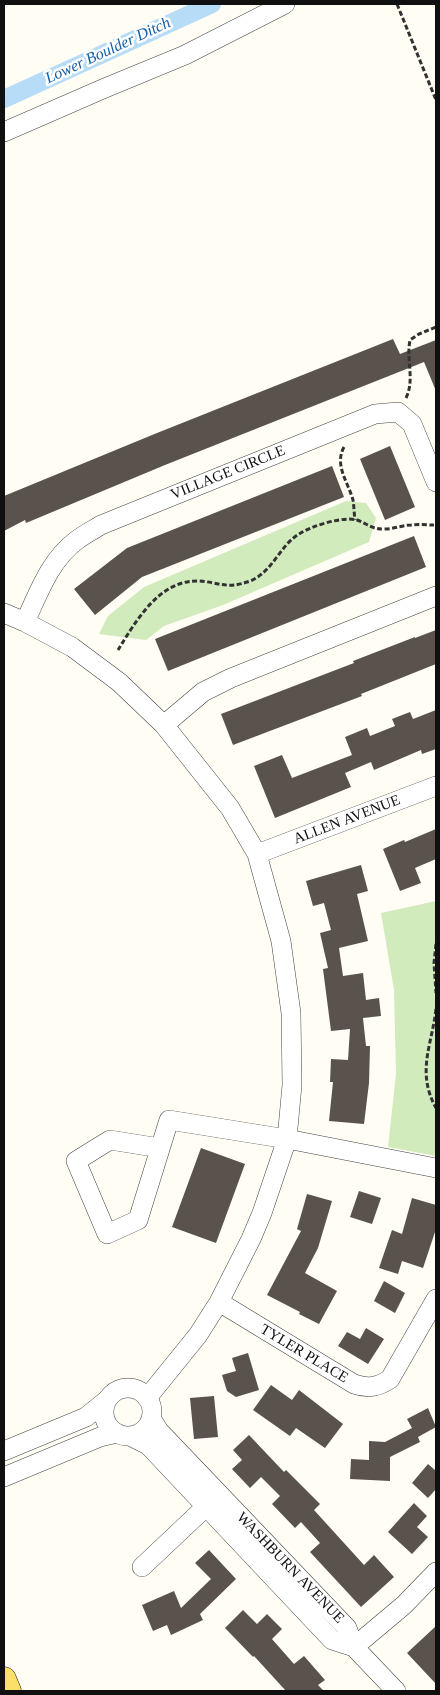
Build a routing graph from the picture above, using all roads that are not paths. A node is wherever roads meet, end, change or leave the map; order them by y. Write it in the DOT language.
graph roads {
  1 [pos="285,4"];
  2 [pos="4,132"];
  3 [pos="436,482"];
  4 [pos="436,596"];
  5 [pos="4,613"];
  6 [pos="25,622"];
  7 [pos="164,725"];
  8 [pos="436,786"];
  9 [pos="257,854"];
  10 [pos="287,1139"];
  11 [pos="160,1148"];
  12 [pos="436,1168"];
  13 [pos="436,1299"];
  14 [pos="219,1302"];
  15 [pos="147,1398"];
  16 [pos="107,1400"];
  17 [pos="151,1418"];
  18 [pos="123,1434"];
  19 [pos="4,1451"];
  20 [pos="4,1478"];
  21 [pos="220,1494"];
  22 [pos="205,1508"];
  23 [pos="142,1567"];
  24 [pos="436,1572"];
  25 [pos="354,1647"];
  26 [pos="4,1679"];
  27 [pos="8,1691"];
  28 [pos="396,1691"];
  1 -- 2 [label="street"];
  3 -- 6 [label="street, VILLAGE CIRCLE"];
  4 -- 7 [label="street"];
  5 -- 6 [label="street"];
  6 -- 7 [label="street"];
  7 -- 9 [label="street"];
  8 -- 9 [label="street, ALLEN AVENUE"];
  9 -- 10 [label="street"];
  10 -- 11 [label="street"];
  10 -- 12 [label="street"];
  10 -- 14 [label="street"];
  11 -- 11 [label="street"];
  13 -- 14 [label="street, TYLER PLACE"];
  14 -- 15 [label="street"];
  15 -- 16 [label="street"];
  15 -- 17 [label="street"];
  16 -- 18 [label="street"];
  16 -- 19 [label="street"];
  17 -- 18 [label="street"];
  17 -- 21 [label="street, WASHBURN AVENUE"];
  18 -- 20 [label="street"];
  18 -- 22 [label="street, WASHBURN AVENUE"];
  21 -- 22 [label="street"];
  21 -- 25 [label="street, WASHBURN AVENUE"];
  22 -- 23 [label="street"];
  22 -- 25 [label="street, WASHBURN AVENUE"];
  24 -- 25 [label="street"];
  25 -- 28 [label="street"];
  26 -- 27 [label="main road"];
}
